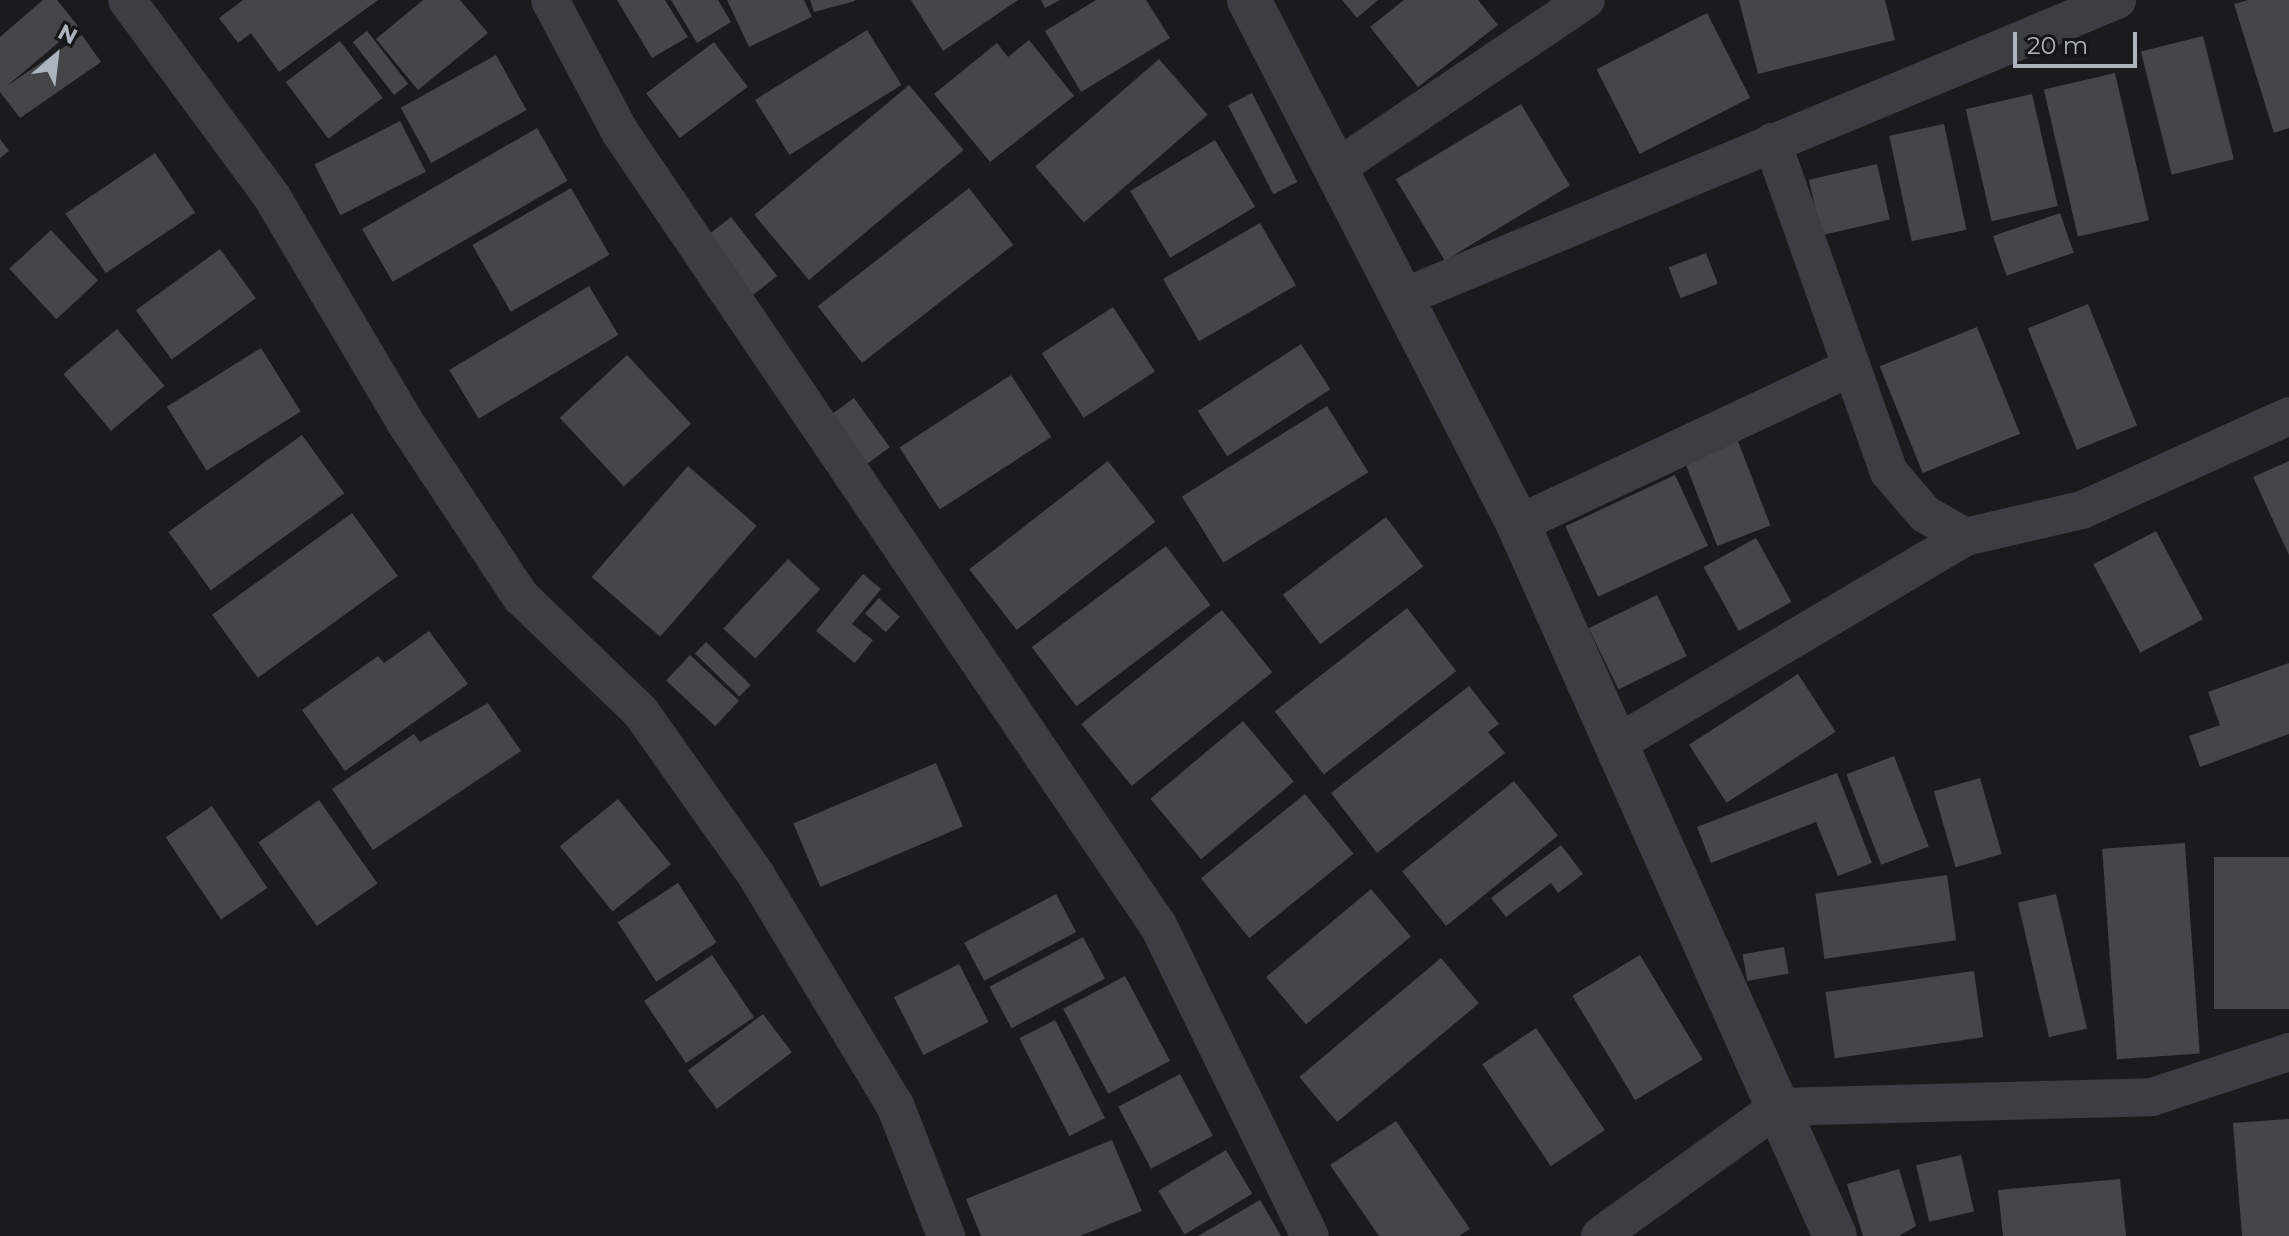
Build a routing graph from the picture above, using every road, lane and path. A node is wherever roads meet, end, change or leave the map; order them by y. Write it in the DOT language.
graph roads {
  1 [pos="127,0"];
  2 [pos="550,0"];
  3 [pos="1249,0"];
  4 [pos="1586,0"];
  5 [pos="2117,0"];
  6 [pos="1772,142"];
  7 [pos="1338,167"];
  8 [pos="1399,299"];
  9 [pos="1852,367"];
  10 [pos="2289,416"];
  11 [pos="1518,524"];
  12 [pos="1965,537"];
  13 [pos="1620,742"];
  14 [pos="2289,1052"];
  15 [pos="1778,1107"];
  16 [pos="946,1236"];
  17 [pos="1310,1236"];
  18 [pos="1600,1236"];
  19 [pos="1835,1236"];
  1 -- 16 [label="street"];
  2 -- 17 [label="street"];
  3 -- 7 [label="street"];
  4 -- 7 [label="street"];
  5 -- 6 [label="street"];
  6 -- 8 [label="street"];
  6 -- 9 [label="street"];
  7 -- 8 [label="street"];
  8 -- 11 [label="street"];
  9 -- 11 [label="street"];
  9 -- 12 [label="street"];
  10 -- 12 [label="street"];
  11 -- 13 [label="street"];
  12 -- 13 [label="street"];
  13 -- 15 [label="street"];
  14 -- 15 [label="street"];
  15 -- 18 [label="street"];
  15 -- 19 [label="street"];
}
